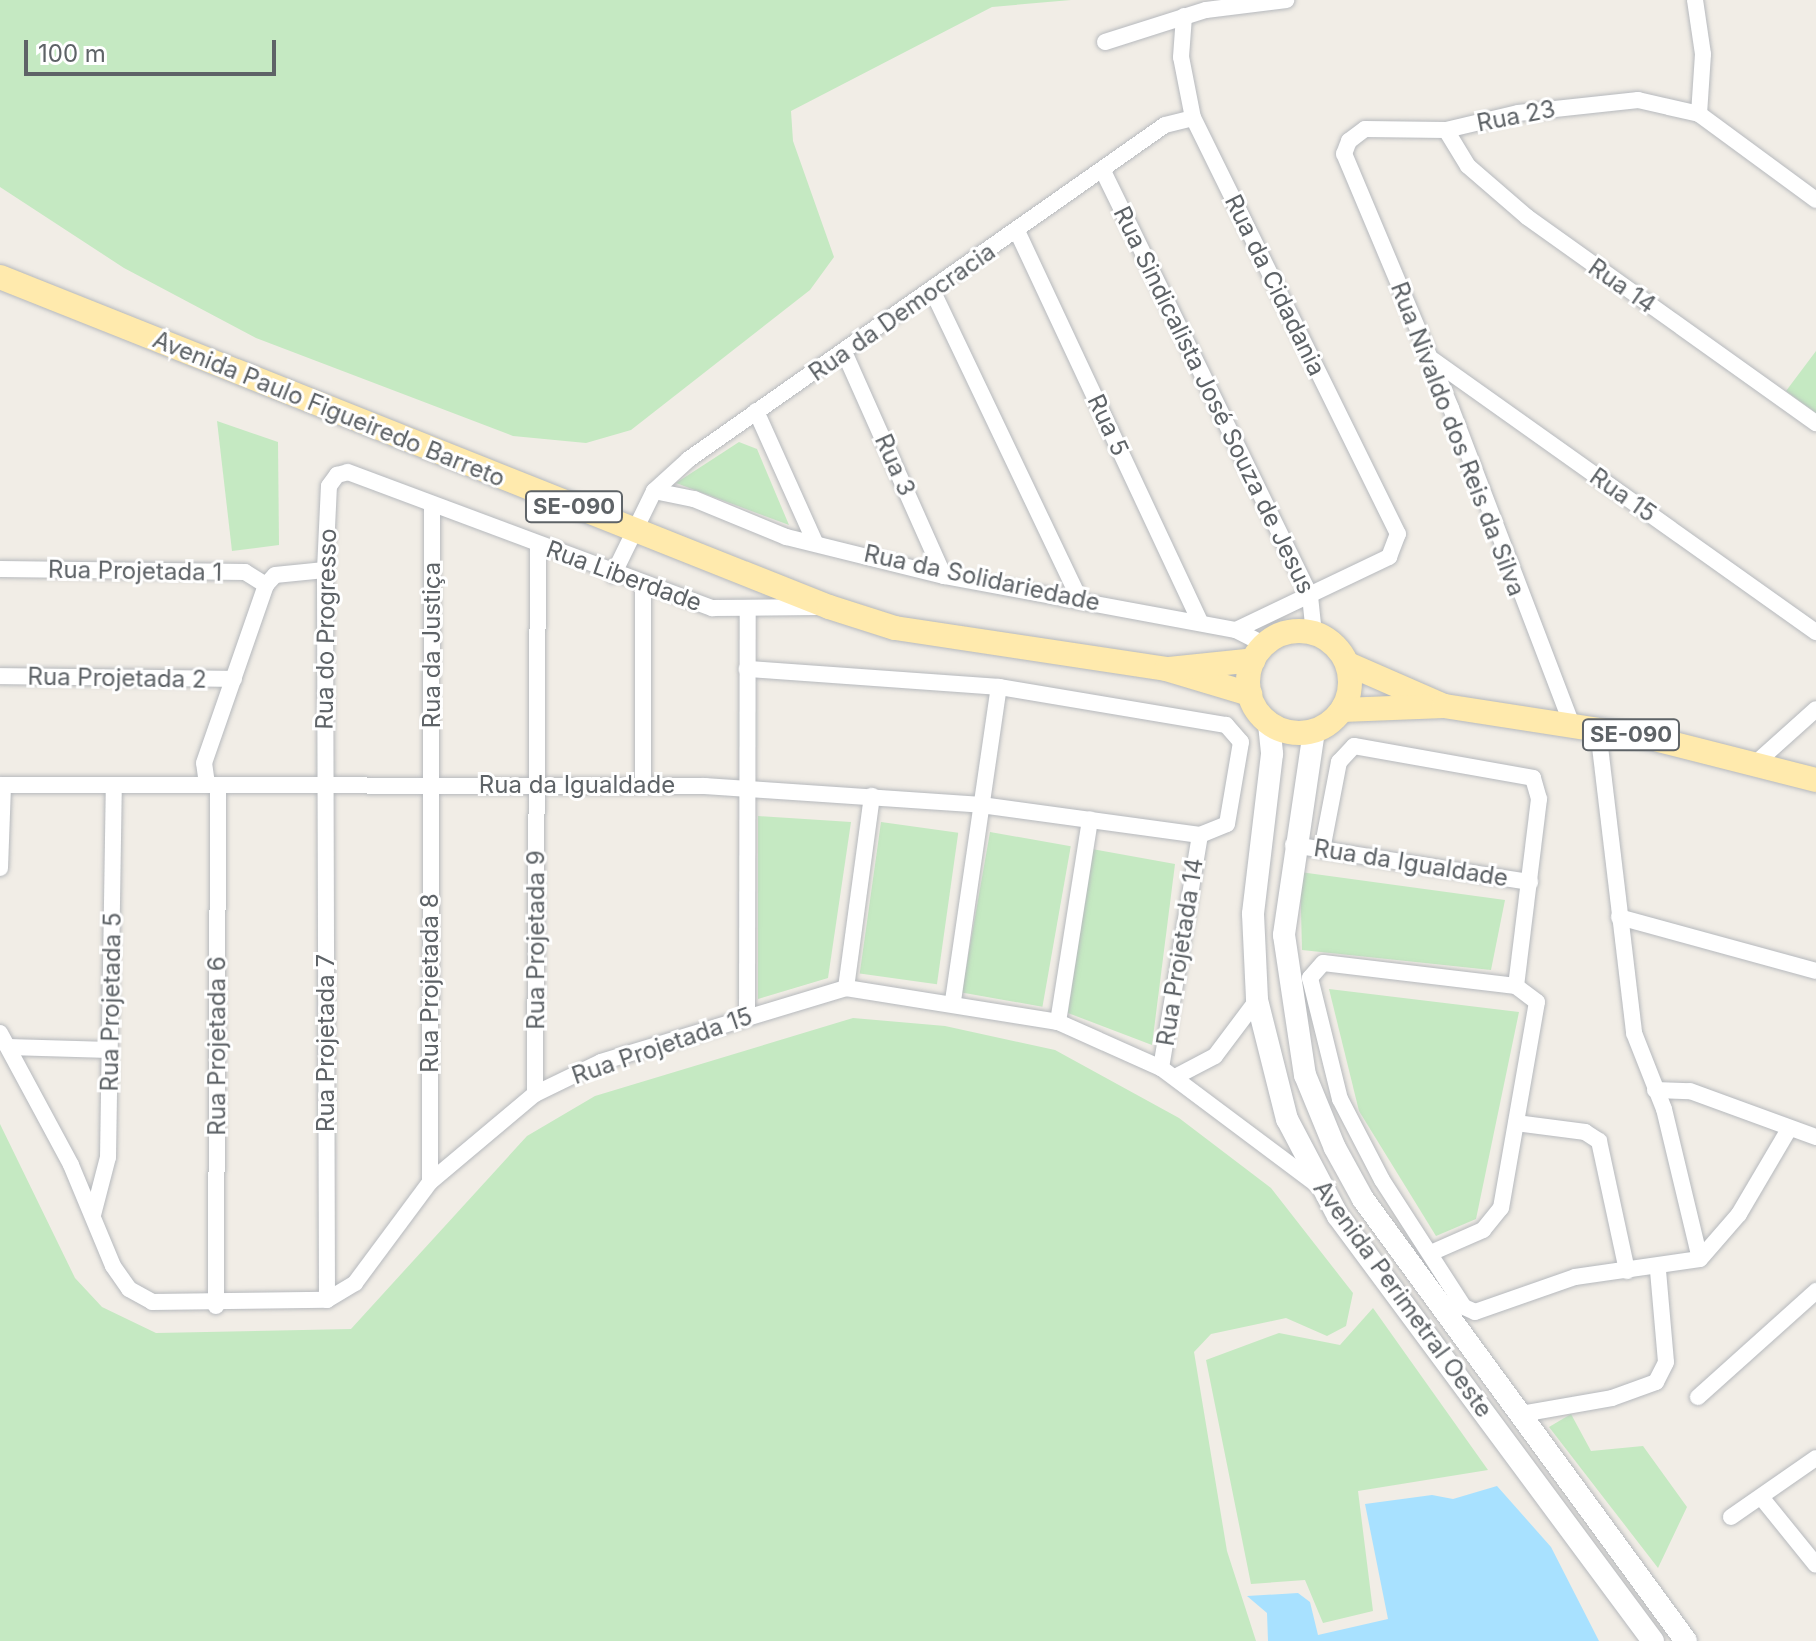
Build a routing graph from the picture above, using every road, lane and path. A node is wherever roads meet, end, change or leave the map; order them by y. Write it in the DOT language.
graph roads {
  1 [pos="1286,0"];
  2 [pos="1695,0"];
  3 [pos="1184,16"];
  4 [pos="1105,42"];
  5 [pos="1699,114"];
  6 [pos="1193,118"];
  7 [pos="1446,130"];
  8 [pos="1344,154"];
  9 [pos="1103,171"];
  10 [pos="1816,200"];
  11 [pos="1017,231"];
  12 [pos="0,277"];
  13 [pos="933,292"];
  14 [pos="845,354"];
  15 [pos="1431,358"];
  16 [pos="756,411"];
  17 [pos="1816,423"];
  18 [pos="337,475"];
  19 [pos="654,491"];
  20 [pos="432,505"];
  21 [pos="629,530"];
  22 [pos="815,542"];
  23 [pos="538,545"];
  24 [pos="0,569"];
  25 [pos="325,570"];
  26 [pos="613,575"];
  27 [pos="944,576"];
  28 [pos="266,585"];
  29 [pos="643,585"];
  30 [pos="1310,596"];
  31 [pos="1080,600"];
  32 [pos="829,607"];
  33 [pos="748,612"];
  34 [pos="1199,619"];
  35 [pos="1236,630"];
  36 [pos="1816,632"];
  37 [pos="1314,633"];
  38 [pos="1259,652"];
  39 [pos="1348,664"];
  40 [pos="747,669"];
  41 [pos="1166,669"];
  42 [pos="0,676"];
  43 [pos="234,679"];
  44 [pos="999,687"];
  45 [pos="1250,694"];
  46 [pos="1444,706"];
  47 [pos="1816,709"];
  48 [pos="1342,710"];
  49 [pos="1269,724"];
  50 [pos="1572,725"];
  51 [pos="1598,730"];
  52 [pos="1314,731"];
  53 [pos="1757,762"];
  54 [pos="1816,780"];
  55 [pos="431,784"];
  56 [pos="643,784"];
  57 [pos="1,785"];
  58 [pos="213,785"];
  59 [pos="325,785"];
  60 [pos="537,786"];
  61 [pos="114,787"];
  62 [pos="748,788"];
  63 [pos="872,796"];
  64 [pos="981,805"];
  65 [pos="1090,820"];
  66 [pos="1200,835"];
  67 [pos="1293,845"];
  68 [pos="1322,850"];
  69 [pos="0,868"];
  70 [pos="1530,882"];
  71 [pos="1619,917"];
  72 [pos="1816,971"];
  73 [pos="1516,986"];
  74 [pos="846,988"];
  75 [pos="1257,1000"];
  76 [pos="953,1001"];
  77 [pos="747,1016"];
  78 [pos="1058,1022"];
  79 [pos="4,1040"];
  80 [pos="110,1050"];
  81 [pos="1168,1073"];
  82 [pos="1655,1090"];
  83 [pos="535,1094"];
  84 [pos="1516,1123"];
  85 [pos="1789,1129"];
  86 [pos="1816,1137"];
  87 [pos="430,1182"];
  88 [pos="1316,1184"];
  89 [pos="93,1215"];
  90 [pos="1433,1252"];
  91 [pos="1700,1259"];
  92 [pos="1658,1270"];
  93 [pos="1627,1271"];
  94 [pos="1816,1291"];
  95 [pos="327,1300"];
  96 [pos="216,1306"];
  97 [pos="1698,1397"];
  98 [pos="1527,1413"];
  99 [pos="1816,1458"];
  100 [pos="1761,1497"];
  101 [pos="1731,1517"];
  102 [pos="1816,1565"];
  103 [pos="1653,1641"];
  104 [pos="1686,1641"];
  1 -- 3 [label="street"];
  2 -- 5 [label="street"];
  3 -- 4 [label="street"];
  3 -- 6 [label="street, Rua da Cidadania"];
  5 -- 7 [label="street, Rua 23"];
  5 -- 10 [label="street"];
  6 -- 9 [label="street, Rua da Democracia"];
  6 -- 30 [label="street, Rua da Cidadania"];
  7 -- 8 [label="street, Rua 23"];
  7 -- 17 [label="street, Rua 14"];
  8 -- 15 [label="street, Rua Nivaldo dos Reis da Silva"];
  9 -- 11 [label="street, Rua da Democracia"];
  9 -- 30 [label="street, Rua Sindicalista José Souza de Jesus"];
  11 -- 13 [label="street, Rua da Democracia"];
  11 -- 34 [label="street, Rua 5"];
  12 -- 21 [label="main road, Avenida Paulo Figueiredo Barreto / SE-090"];
  13 -- 14 [label="street, Rua da Democracia"];
  13 -- 31 [label="street"];
  14 -- 16 [label="street, Rua da Democracia"];
  14 -- 27 [label="street, Rua 3"];
  15 -- 36 [label="street, Rua 15"];
  15 -- 50 [label="street, Rua Nivaldo dos Reis da Silva"];
  16 -- 19 [label="street, Rua da Democracia"];
  16 -- 22 [label="street"];
  18 -- 20 [label="street, Rua Liberdade"];
  18 -- 25 [label="street, Rua do Progresso"];
  19 -- 21 [label="street, Rua da Democracia"];
  19 -- 22 [label="street, Rua da Solidariedade"];
  20 -- 23 [label="street, Rua Liberdade"];
  20 -- 55 [label="street, Rua da Justiça"];
  21 -- 26 [label="street, Rua da Democracia"];
  21 -- 32 [label="main road, Avenida Paulo Figueiredo Barreto / SE-090"];
  22 -- 27 [label="street, Rua da Solidariedade"];
  23 -- 26 [label="street, Rua Liberdade"];
  23 -- 60 [label="street, Rua Projetada 9"];
  24 -- 28 [label="street, Rua Projetada 1"];
  25 -- 28 [label="street"];
  25 -- 59 [label="street, Rua do Progresso"];
  26 -- 29 [label="street, Rua Liberdade"];
  27 -- 31 [label="street, Rua da Solidariedade"];
  28 -- 43 [label="street"];
  29 -- 33 [label="street, Rua Liberdade"];
  29 -- 56 [label="street"];
  30 -- 35 [label="street"];
  30 -- 37 [label="street, Rua Sindicalista José Souza de Jesus"];
  31 -- 34 [label="street, Rua da Solidariedade"];
  32 -- 33 [label="street, Rua Liberdade"];
  32 -- 41 [label="main road, Avenida Paulo Figueiredo Barreto / SE-090"];
  33 -- 40 [label="street"];
  34 -- 35 [label="street, Rua da Solidariedade"];
  35 -- 38 [label="street, Rua da Solidariedade"];
  37 -- 38 [label="main road, Avenida Paulo Figueiredo Barreto / SE-090"];
  37 -- 39 [label="main road, SE-090"];
  38 -- 41 [label="main road, Avenida Paulo Figueiredo Barreto / SE-090"];
  38 -- 45 [label="main road"];
  39 -- 46 [label="main road, SE-090"];
  39 -- 48 [label="main road"];
  40 -- 44 [label="street"];
  40 -- 62 [label="street"];
  41 -- 45 [label="main road, Avenida Paulo Figueiredo Barreto / SE-090"];
  42 -- 43 [label="street, Rua Projetada 2"];
  43 -- 58 [label="street"];
  44 -- 64 [label="street"];
  44 -- 66 [label="street, Rua da Igualdade"];
  45 -- 49 [label="main road"];
  46 -- 48 [label="main road, SE-090"];
  46 -- 50 [label="main road, SE-090"];
  47 -- 53 [label="street"];
  48 -- 52 [label="main road"];
  49 -- 52 [label="main road"];
  49 -- 75 [label="main road, Avenida Perimetral Oeste"];
  50 -- 51 [label="main road, SE-090"];
  51 -- 53 [label="main road, SE-090"];
  51 -- 71 [label="street"];
  52 -- 67 [label="main road, Avenida Perimetral Oeste"];
  53 -- 54 [label="main road, SE-090"];
  55 -- 59 [label="street, Rua da Igualdade"];
  55 -- 60 [label="street, Rua da Igualdade"];
  55 -- 87 [label="street, Rua Projetada 8"];
  56 -- 60 [label="street, Rua da Igualdade"];
  56 -- 62 [label="street, Rua da Igualdade"];
  57 -- 61 [label="street, Rua da Igualdade"];
  57 -- 69 [label="street"];
  58 -- 59 [label="street, Rua da Igualdade"];
  58 -- 61 [label="street, Rua da Igualdade"];
  58 -- 96 [label="street, Rua Projetada 6"];
  59 -- 95 [label="street, Rua Projetada 7"];
  60 -- 83 [label="street, Rua Projetada 9"];
  61 -- 80 [label="street, Rua Projetada 5"];
  62 -- 63 [label="street, Rua da Igualdade"];
  62 -- 77 [label="street"];
  63 -- 64 [label="street, Rua da Igualdade"];
  63 -- 74 [label="street"];
  64 -- 65 [label="street, Rua da Igualdade"];
  64 -- 76 [label="street"];
  65 -- 66 [label="street, Rua da Igualdade"];
  65 -- 78 [label="street"];
  66 -- 81 [label="street, Rua Projetada 14"];
  67 -- 68 [label="street, Rua da Igualdade"];
  67 -- 98 [label="main road, Avenida Perimetral Oeste"];
  68 -- 70 [label="street, Rua da Igualdade"];
  68 -- 70 [label="street, Rua da Igualdade"];
  70 -- 73 [label="street, Rua da Igualdade"];
  71 -- 72 [label="street"];
  71 -- 82 [label="street"];
  73 -- 84 [label="street"];
  73 -- 90 [label="street"];
  74 -- 76 [label="street, Rua Projetada 15"];
  74 -- 77 [label="street, Rua Projetada 15"];
  75 -- 81 [label="street"];
  75 -- 88 [label="main road, Avenida Perimetral Oeste"];
  76 -- 78 [label="street, Rua Projetada 15"];
  77 -- 83 [label="street, Rua Projetada 15"];
  78 -- 81 [label="street, Rua Projetada 15"];
  79 -- 80 [label="street"];
  79 -- 89 [label="street"];
  80 -- 89 [label="street, Rua Projetada 5"];
  81 -- 88 [label="street, Rua Projetada 15"];
  82 -- 85 [label="street"];
  82 -- 91 [label="street"];
  83 -- 87 [label="street, Rua Projetada 15"];
  84 -- 90 [label="street"];
  84 -- 93 [label="street"];
  85 -- 86 [label="street"];
  85 -- 91 [label="street"];
  87 -- 95 [label="street, Rua Projetada 15"];
  88 -- 103 [label="main road, Avenida Perimetral Oeste"];
  89 -- 96 [label="street"];
  90 -- 93 [label="street"];
  91 -- 92 [label="street"];
  92 -- 93 [label="street"];
  92 -- 98 [label="street"];
  94 -- 97 [label="street"];
  95 -- 96 [label="street"];
  98 -- 104 [label="main road, Avenida Perimetral Oeste"];
  99 -- 100 [label="street"];
  100 -- 101 [label="street"];
  100 -- 102 [label="street"];
}
